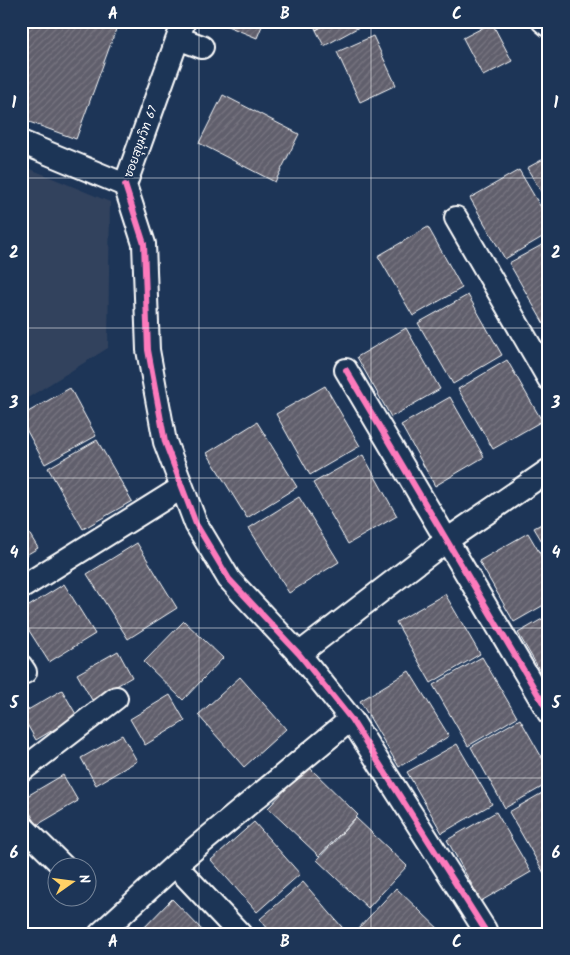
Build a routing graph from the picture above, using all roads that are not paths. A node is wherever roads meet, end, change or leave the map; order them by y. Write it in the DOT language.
graph roads {
  1 [pos="543,21"];
  2 [pos="549,26"];
  3 [pos="181,30"];
  4 [pos="202,48"];
  5 [pos="21,142"];
  6 [pos="126,185"];
  7 [pos="456,218"];
  8 [pos="346,370"];
  9 [pos="549,379"];
  10 [pos="549,470"];
  11 [pos="182,488"];
  12 [pos="447,540"];
  13 [pos="21,588"];
  14 [pos="299,654"];
  15 [pos="116,698"];
  16 [pos="549,713"];
  17 [pos="351,719"];
  18 [pos="21,772"];
  19 [pos="21,825"];
  20 [pos="55,858"];
  21 [pos="175,865"];
  22 [pos="485,930"];
  23 [pos="100,934"];
  24 [pos="240,934"];
  1 -- 2 [label="street"];
  3 -- 4 [label="street"];
  3 -- 6 [label="street, ซอยสุขุมวิท 67"];
  5 -- 6 [label="street, ซอยสุขุมวิท 67"];
  6 -- 11 [label="street"];
  7 -- 9 [label="street"];
  8 -- 12 [label="street"];
  10 -- 12 [label="street"];
  11 -- 13 [label="street"];
  11 -- 14 [label="street"];
  12 -- 14 [label="street"];
  12 -- 16 [label="street"];
  14 -- 17 [label="street"];
  15 -- 18 [label="street"];
  17 -- 21 [label="street"];
  17 -- 22 [label="street"];
  19 -- 20 [label="street"];
  21 -- 23 [label="street"];
  21 -- 24 [label="street"];
}
